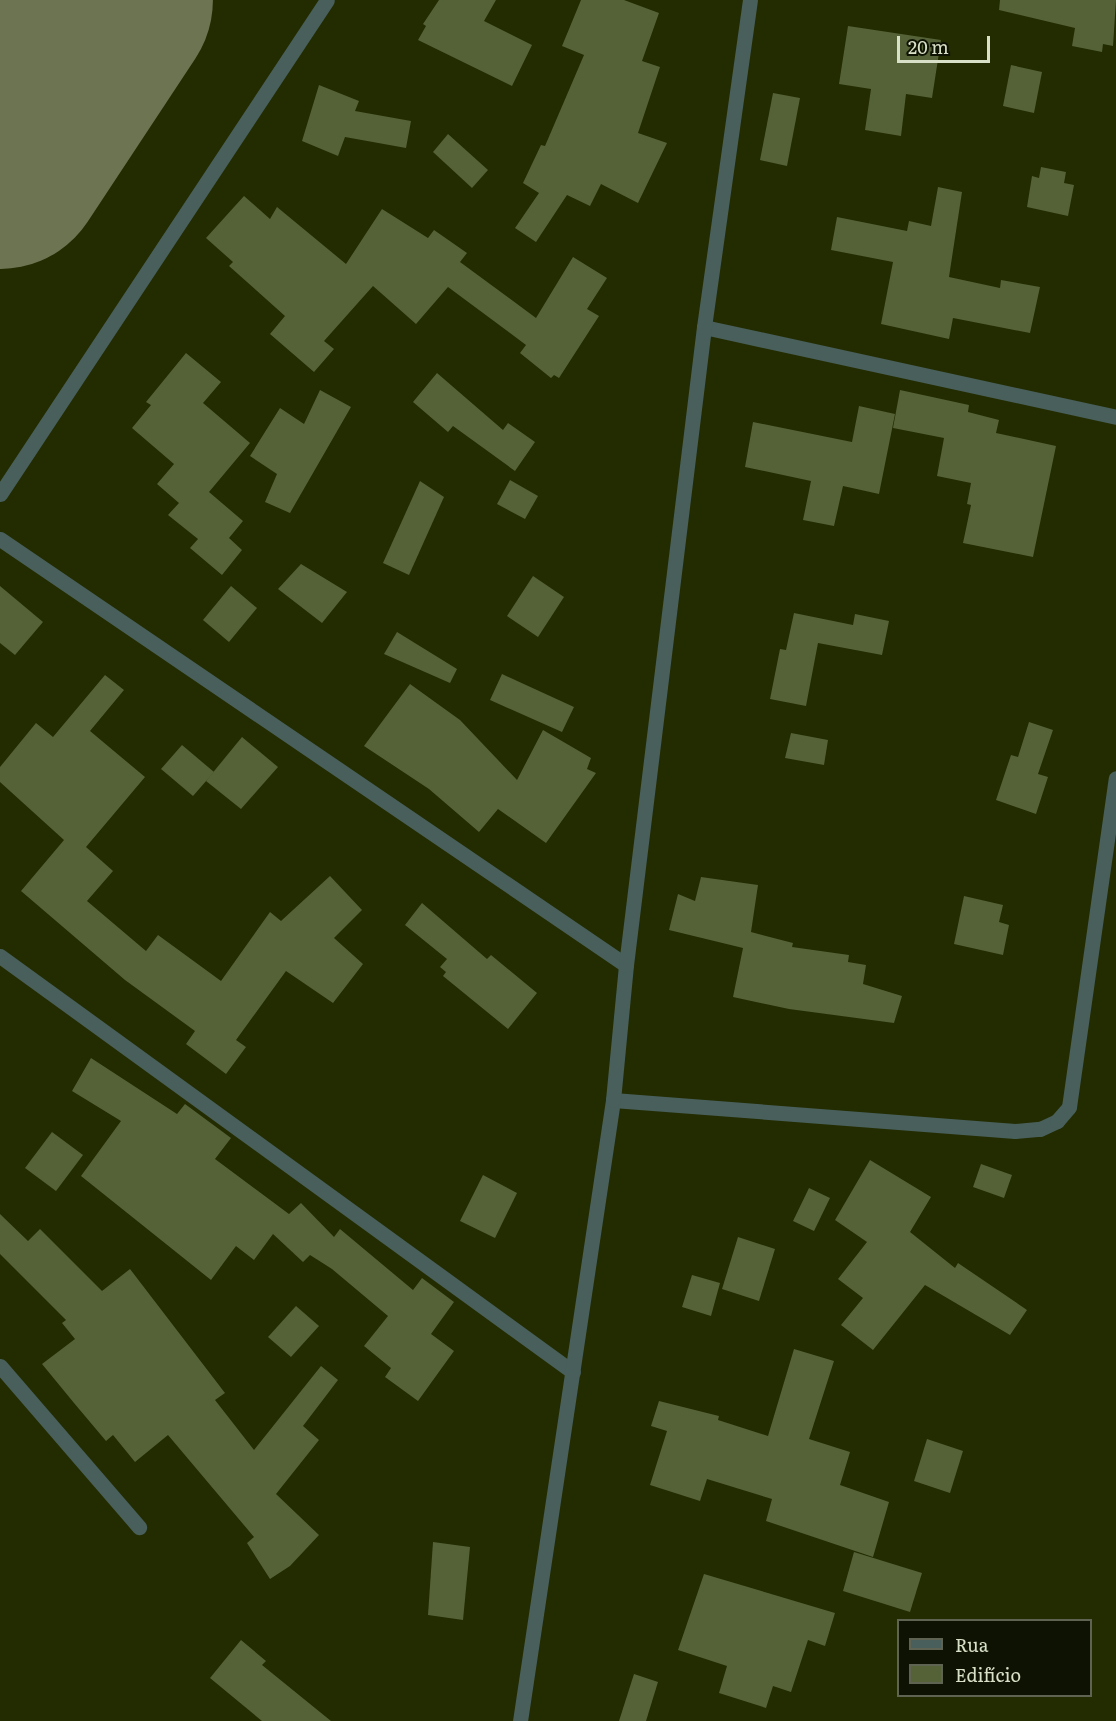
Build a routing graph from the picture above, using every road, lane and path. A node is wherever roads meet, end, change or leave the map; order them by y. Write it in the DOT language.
graph roads {
  1 [pos="327,0"];
  2 [pos="750,0"];
  3 [pos="704,327"];
  4 [pos="1116,417"];
  5 [pos="0,494"];
  6 [pos="0,539"];
  7 [pos="1116,778"];
  8 [pos="0,956"];
  9 [pos="626,965"];
  10 [pos="613,1100"];
  11 [pos="0,1366"];
  12 [pos="573,1372"];
  13 [pos="139,1527"];
  14 [pos="520,1721"];
  1 -- 5 [label="street"];
  2 -- 3 [label="street"];
  3 -- 4 [label="street"];
  3 -- 9 [label="street"];
  6 -- 9 [label="street"];
  7 -- 10 [label="street"];
  8 -- 12 [label="street"];
  9 -- 10 [label="street"];
  10 -- 12 [label="street"];
  11 -- 13 [label="street"];
  12 -- 14 [label="street"];
}
